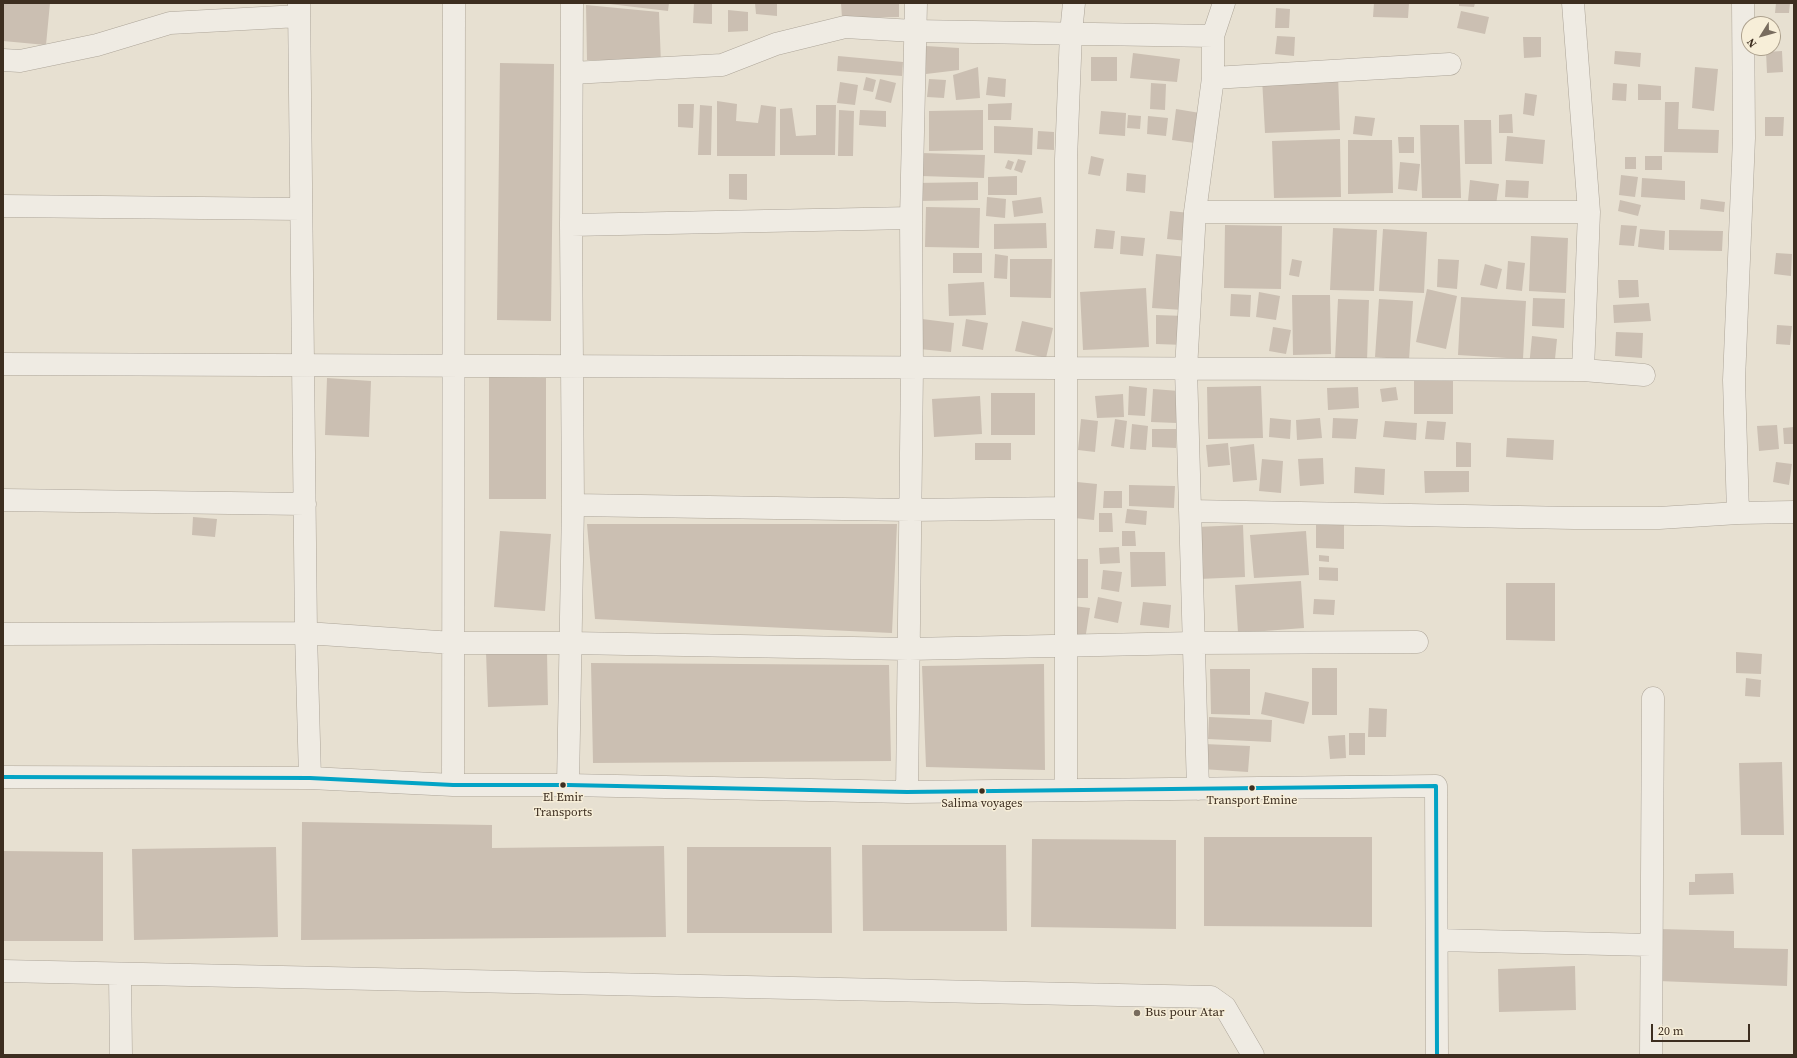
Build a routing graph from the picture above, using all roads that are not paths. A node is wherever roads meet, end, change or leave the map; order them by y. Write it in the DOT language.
graph roads {
  1 [pos="454,3"];
  2 [pos="572,3"];
  3 [pos="916,3"];
  4 [pos="1074,3"];
  5 [pos="1224,3"];
  6 [pos="1573,3"];
  7 [pos="1742,3"];
  8 [pos="299,10"];
  9 [pos="914,31"];
  10 [pos="1071,33"];
  11 [pos="1213,36"];
  12 [pos="3,60"];
  13 [pos="1450,64"];
  14 [pos="572,72"];
  15 [pos="1213,78"];
  16 [pos="3,206"];
  17 [pos="302,209"];
  18 [pos="1195,212"];
  19 [pos="1589,212"];
  20 [pos="911,218"];
  21 [pos="571,226"];
  22 [pos="3,364"];
  23 [pos="303,365"];
  24 [pos="573,365"];
  25 [pos="453,366"];
  26 [pos="1065,367"];
  27 [pos="912,368"];
  28 [pos="1186,369"];
  29 [pos="1583,370"];
  30 [pos="1644,375"];
  31 [pos="3,500"];
  32 [pos="306,504"];
  33 [pos="573,505"];
  34 [pos="1066,508"];
  35 [pos="911,510"];
  36 [pos="1190,511"];
  37 [pos="1738,512"];
  38 [pos="1794,512"];
  39 [pos="306,633"];
  40 [pos="3,634"];
  41 [pos="1417,642"];
  42 [pos="453,643"];
  43 [pos="570,643"];
  44 [pos="1194,643"];
  45 [pos="1066,646"];
  46 [pos="909,649"];
  47 [pos="1653,698"];
  48 [pos="3,777"];
  49 [pos="310,778"];
  50 [pos="453,785"];
  51 [pos="568,785"];
  52 [pos="1198,789"];
  53 [pos="1066,790"];
  54 [pos="907,792"];
  55 [pos="1437,940"];
  56 [pos="1651,945"];
  57 [pos="3,971"];
  58 [pos="120,974"];
  59 [pos="120,1055"];
  60 [pos="1253,1055"];
  61 [pos="1437,1055"];
  62 [pos="1651,1055"];
  1 -- 25 [label="street"];
  2 -- 14 [label="street"];
  3 -- 9 [label="street"];
  4 -- 10 [label="street"];
  5 -- 11 [label="street"];
  6 -- 19 [label="street"];
  7 -- 37 [label="street"];
  8 -- 12 [label="street"];
  8 -- 17 [label="street"];
  9 -- 10 [label="street"];
  9 -- 14 [label="street"];
  9 -- 20 [label="street"];
  10 -- 11 [label="street"];
  10 -- 26 [label="street"];
  11 -- 15 [label="street"];
  13 -- 15 [label="street"];
  14 -- 21 [label="street"];
  15 -- 18 [label="street"];
  16 -- 17 [label="street"];
  17 -- 23 [label="street"];
  18 -- 19 [label="street"];
  18 -- 28 [label="street"];
  19 -- 29 [label="street"];
  20 -- 21 [label="street"];
  20 -- 27 [label="street"];
  21 -- 24 [label="street"];
  22 -- 23 [label="street"];
  23 -- 25 [label="street"];
  23 -- 32 [label="street"];
  24 -- 25 [label="street"];
  24 -- 27 [label="street"];
  24 -- 33 [label="street"];
  25 -- 42 [label="street"];
  26 -- 27 [label="street"];
  26 -- 28 [label="street"];
  26 -- 34 [label="street"];
  27 -- 35 [label="street"];
  28 -- 29 [label="street"];
  28 -- 36 [label="street"];
  29 -- 30 [label="street"];
  31 -- 32 [label="street"];
  32 -- 39 [label="street"];
  33 -- 35 [label="street"];
  33 -- 43 [label="street"];
  34 -- 35 [label="street"];
  34 -- 45 [label="street"];
  35 -- 46 [label="street"];
  36 -- 37 [label="street"];
  36 -- 44 [label="street"];
  37 -- 38 [label="street"];
  39 -- 40 [label="street"];
  39 -- 42 [label="street"];
  39 -- 49 [label="street"];
  41 -- 44 [label="street"];
  42 -- 43 [label="street"];
  42 -- 50 [label="street"];
  43 -- 46 [label="street"];
  43 -- 51 [label="street"];
  44 -- 45 [label="street"];
  44 -- 52 [label="street"];
  45 -- 46 [label="street"];
  45 -- 53 [label="street"];
  46 -- 54 [label="street"];
  47 -- 56 [label="street"];
  48 -- 49 [label="street"];
  49 -- 50 [label="street"];
  50 -- 51 [label="street"];
  51 -- 54 [label="street"];
  52 -- 53 [label="street"];
  52 -- 55 [label="street"];
  53 -- 54 [label="street"];
  55 -- 56 [label="street"];
  55 -- 61 [label="street"];
  56 -- 62 [label="street"];
  57 -- 58 [label="street"];
  58 -- 59 [label="street"];
  58 -- 60 [label="street"];
}
